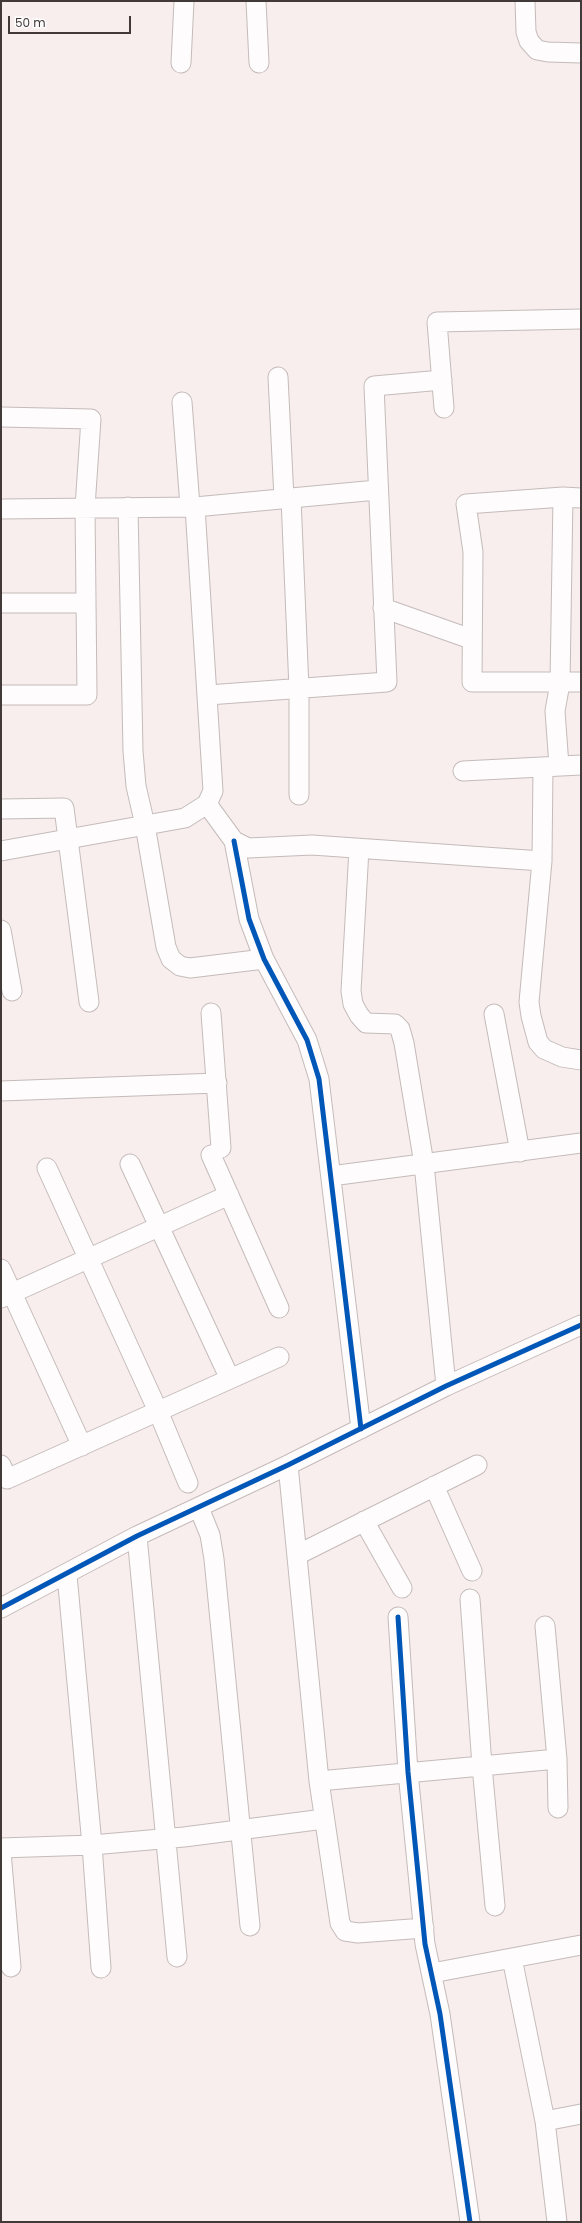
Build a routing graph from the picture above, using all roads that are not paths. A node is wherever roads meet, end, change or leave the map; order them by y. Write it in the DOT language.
graph roads {
  1 [pos="184,1"];
  2 [pos="256,1"];
  3 [pos="525,1"];
  4 [pos="581,53"];
  5 [pos="181,63"];
  6 [pos="259,63"];
  7 [pos="581,319"];
  8 [pos="278,377"];
  9 [pos="442,380"];
  10 [pos="182,402"];
  11 [pos="444,408"];
  12 [pos="1,417"];
  13 [pos="377,490"];
  14 [pos="572,497"];
  15 [pos="288,499"];
  16 [pos="192,506"];
  17 [pos="85,507"];
  18 [pos="128,507"];
  19 [pos="1,509"];
  20 [pos="1,603"];
  21 [pos="86,603"];
  22 [pos="383,608"];
  23 [pos="471,639"];
  24 [pos="581,682"];
  25 [pos="560,683"];
  26 [pos="299,688"];
  27 [pos="1,695"];
  28 [pos="208,695"];
  29 [pos="581,765"];
  30 [pos="551,767"];
  31 [pos="463,771"];
  32 [pos="299,795"];
  33 [pos="207,804"];
  34 [pos="1,809"];
  35 [pos="146,825"];
  36 [pos="68,839"];
  37 [pos="234,841"];
  38 [pos="359,849"];
  39 [pos="1,851"];
  40 [pos="542,861"];
  41 [pos="1,930"];
  42 [pos="264,959"];
  43 [pos="12,991"];
  44 [pos="89,1002"];
  45 [pos="211,1013"];
  46 [pos="494,1014"];
  47 [pos="581,1060"];
  48 [pos="216,1083"];
  49 [pos="1,1091"];
  50 [pos="581,1143"];
  51 [pos="520,1152"];
  52 [pos="130,1164"];
  53 [pos="424,1164"];
  54 [pos="47,1168"];
  55 [pos="331,1176"];
  56 [pos="229,1195"];
  57 [pos="160,1226"];
  58 [pos="88,1259"];
  59 [pos="1,1268"];
  60 [pos="6,1296"];
  61 [pos="279,1308"];
  62 [pos="581,1325"];
  63 [pos="279,1356"];
  64 [pos="230,1379"];
  65 [pos="446,1386"];
  66 [pos="158,1411"];
  67 [pos="361,1429"];
  68 [pos="82,1446"];
  69 [pos="1,1465"];
  70 [pos="288,1465"];
  71 [pos="477,1465"];
  72 [pos="188,1483"];
  73 [pos="434,1486"];
  74 [pos="199,1508"];
  75 [pos="364,1521"];
  76 [pos="138,1536"];
  77 [pos="297,1555"];
  78 [pos="472,1571"];
  79 [pos="67,1575"];
  80 [pos="402,1588"];
  81 [pos="470,1599"];
  82 [pos="1,1608"];
  83 [pos="398,1618"];
  84 [pos="545,1626"];
  85 [pos="557,1759"];
  86 [pos="482,1766"];
  87 [pos="408,1772"];
  88 [pos="319,1781"];
  89 [pos="558,1808"];
  90 [pos="324,1819"];
  91 [pos="240,1830"];
  92 [pos="165,1838"];
  93 [pos="92,1845"];
  94 [pos="1,1848"];
  95 [pos="1,1852"];
  96 [pos="495,1906"];
  97 [pos="250,1926"];
  98 [pos="424,1928"];
  99 [pos="581,1945"];
  100 [pos="177,1957"];
  101 [pos="512,1958"];
  102 [pos="11,1967"];
  103 [pos="101,1968"];
  104 [pos="432,1972"];
  105 [pos="581,2114"];
  106 [pos="545,2120"];
  107 [pos="470,2222"];
  108 [pos="557,2222"];
  1 -- 5 [label="street"];
  2 -- 6 [label="street"];
  3 -- 4 [label="street"];
  7 -- 9 [label="street"];
  8 -- 15 [label="street"];
  9 -- 11 [label="street"];
  9 -- 13 [label="street"];
  10 -- 16 [label="street"];
  12 -- 17 [label="street"];
  13 -- 15 [label="street"];
  13 -- 22 [label="street"];
  14 -- 23 [label="street"];
  14 -- 25 [label="street"];
  15 -- 16 [label="street"];
  15 -- 26 [label="street"];
  16 -- 18 [label="street"];
  16 -- 28 [label="street"];
  17 -- 18 [label="street"];
  17 -- 19 [label="street"];
  17 -- 21 [label="street"];
  18 -- 35 [label="street"];
  20 -- 21 [label="street"];
  21 -- 27 [label="street"];
  22 -- 23 [label="street"];
  22 -- 26 [label="street"];
  23 -- 25 [label="street"];
  24 -- 25 [label="street"];
  25 -- 30 [label="street"];
  26 -- 28 [label="street"];
  26 -- 32 [label="street"];
  28 -- 33 [label="street"];
  29 -- 30 [label="street"];
  30 -- 31 [label="street"];
  30 -- 40 [label="street"];
  33 -- 35 [label="street"];
  33 -- 37 [label="street"];
  34 -- 36 [label="street"];
  35 -- 36 [label="street"];
  35 -- 42 [label="street"];
  36 -- 39 [label="street"];
  36 -- 44 [label="street"];
  37 -- 38 [label="street"];
  37 -- 42 [label="street"];
  38 -- 40 [label="street"];
  38 -- 53 [label="street"];
  40 -- 47 [label="street"];
  41 -- 43 [label="street"];
  42 -- 55 [label="street"];
  45 -- 48 [label="street"];
  46 -- 51 [label="street"];
  48 -- 49 [label="street"];
  48 -- 56 [label="street"];
  50 -- 51 [label="street"];
  51 -- 53 [label="street"];
  52 -- 57 [label="street"];
  53 -- 55 [label="street"];
  53 -- 65 [label="street"];
  54 -- 58 [label="street"];
  55 -- 67 [label="street"];
  56 -- 57 [label="street"];
  56 -- 61 [label="street"];
  57 -- 58 [label="street"];
  57 -- 64 [label="street"];
  58 -- 60 [label="street"];
  58 -- 66 [label="street"];
  59 -- 60 [label="street"];
  60 -- 68 [label="street"];
  62 -- 65 [label="street"];
  63 -- 64 [label="street"];
  64 -- 66 [label="street"];
  65 -- 67 [label="street"];
  66 -- 68 [label="street"];
  66 -- 72 [label="street"];
  67 -- 70 [label="street"];
  68 -- 69 [label="street"];
  70 -- 74 [label="street"];
  70 -- 77 [label="street"];
  71 -- 73 [label="street"];
  73 -- 75 [label="street"];
  73 -- 78 [label="street"];
  74 -- 76 [label="street"];
  74 -- 91 [label="street"];
  75 -- 77 [label="street"];
  75 -- 80 [label="street"];
  76 -- 79 [label="street"];
  76 -- 92 [label="street"];
  77 -- 88 [label="street"];
  79 -- 82 [label="street"];
  79 -- 93 [label="street"];
  81 -- 86 [label="street"];
  83 -- 87 [label="street"];
  84 -- 85 [label="street"];
  85 -- 86 [label="street"];
  85 -- 89 [label="street"];
  86 -- 87 [label="street"];
  86 -- 96 [label="street"];
  87 -- 88 [label="street"];
  87 -- 98 [label="street"];
  88 -- 90 [label="street"];
  90 -- 91 [label="street"];
  90 -- 98 [label="street"];
  91 -- 92 [label="street"];
  91 -- 97 [label="street"];
  92 -- 93 [label="street"];
  92 -- 100 [label="street"];
  93 -- 94 [label="street"];
  93 -- 103 [label="street"];
  95 -- 102 [label="street"];
  98 -- 104 [label="street"];
  99 -- 101 [label="street"];
  101 -- 104 [label="street"];
  101 -- 106 [label="street"];
  104 -- 107 [label="street"];
  105 -- 106 [label="street"];
  106 -- 108 [label="street"];
}
